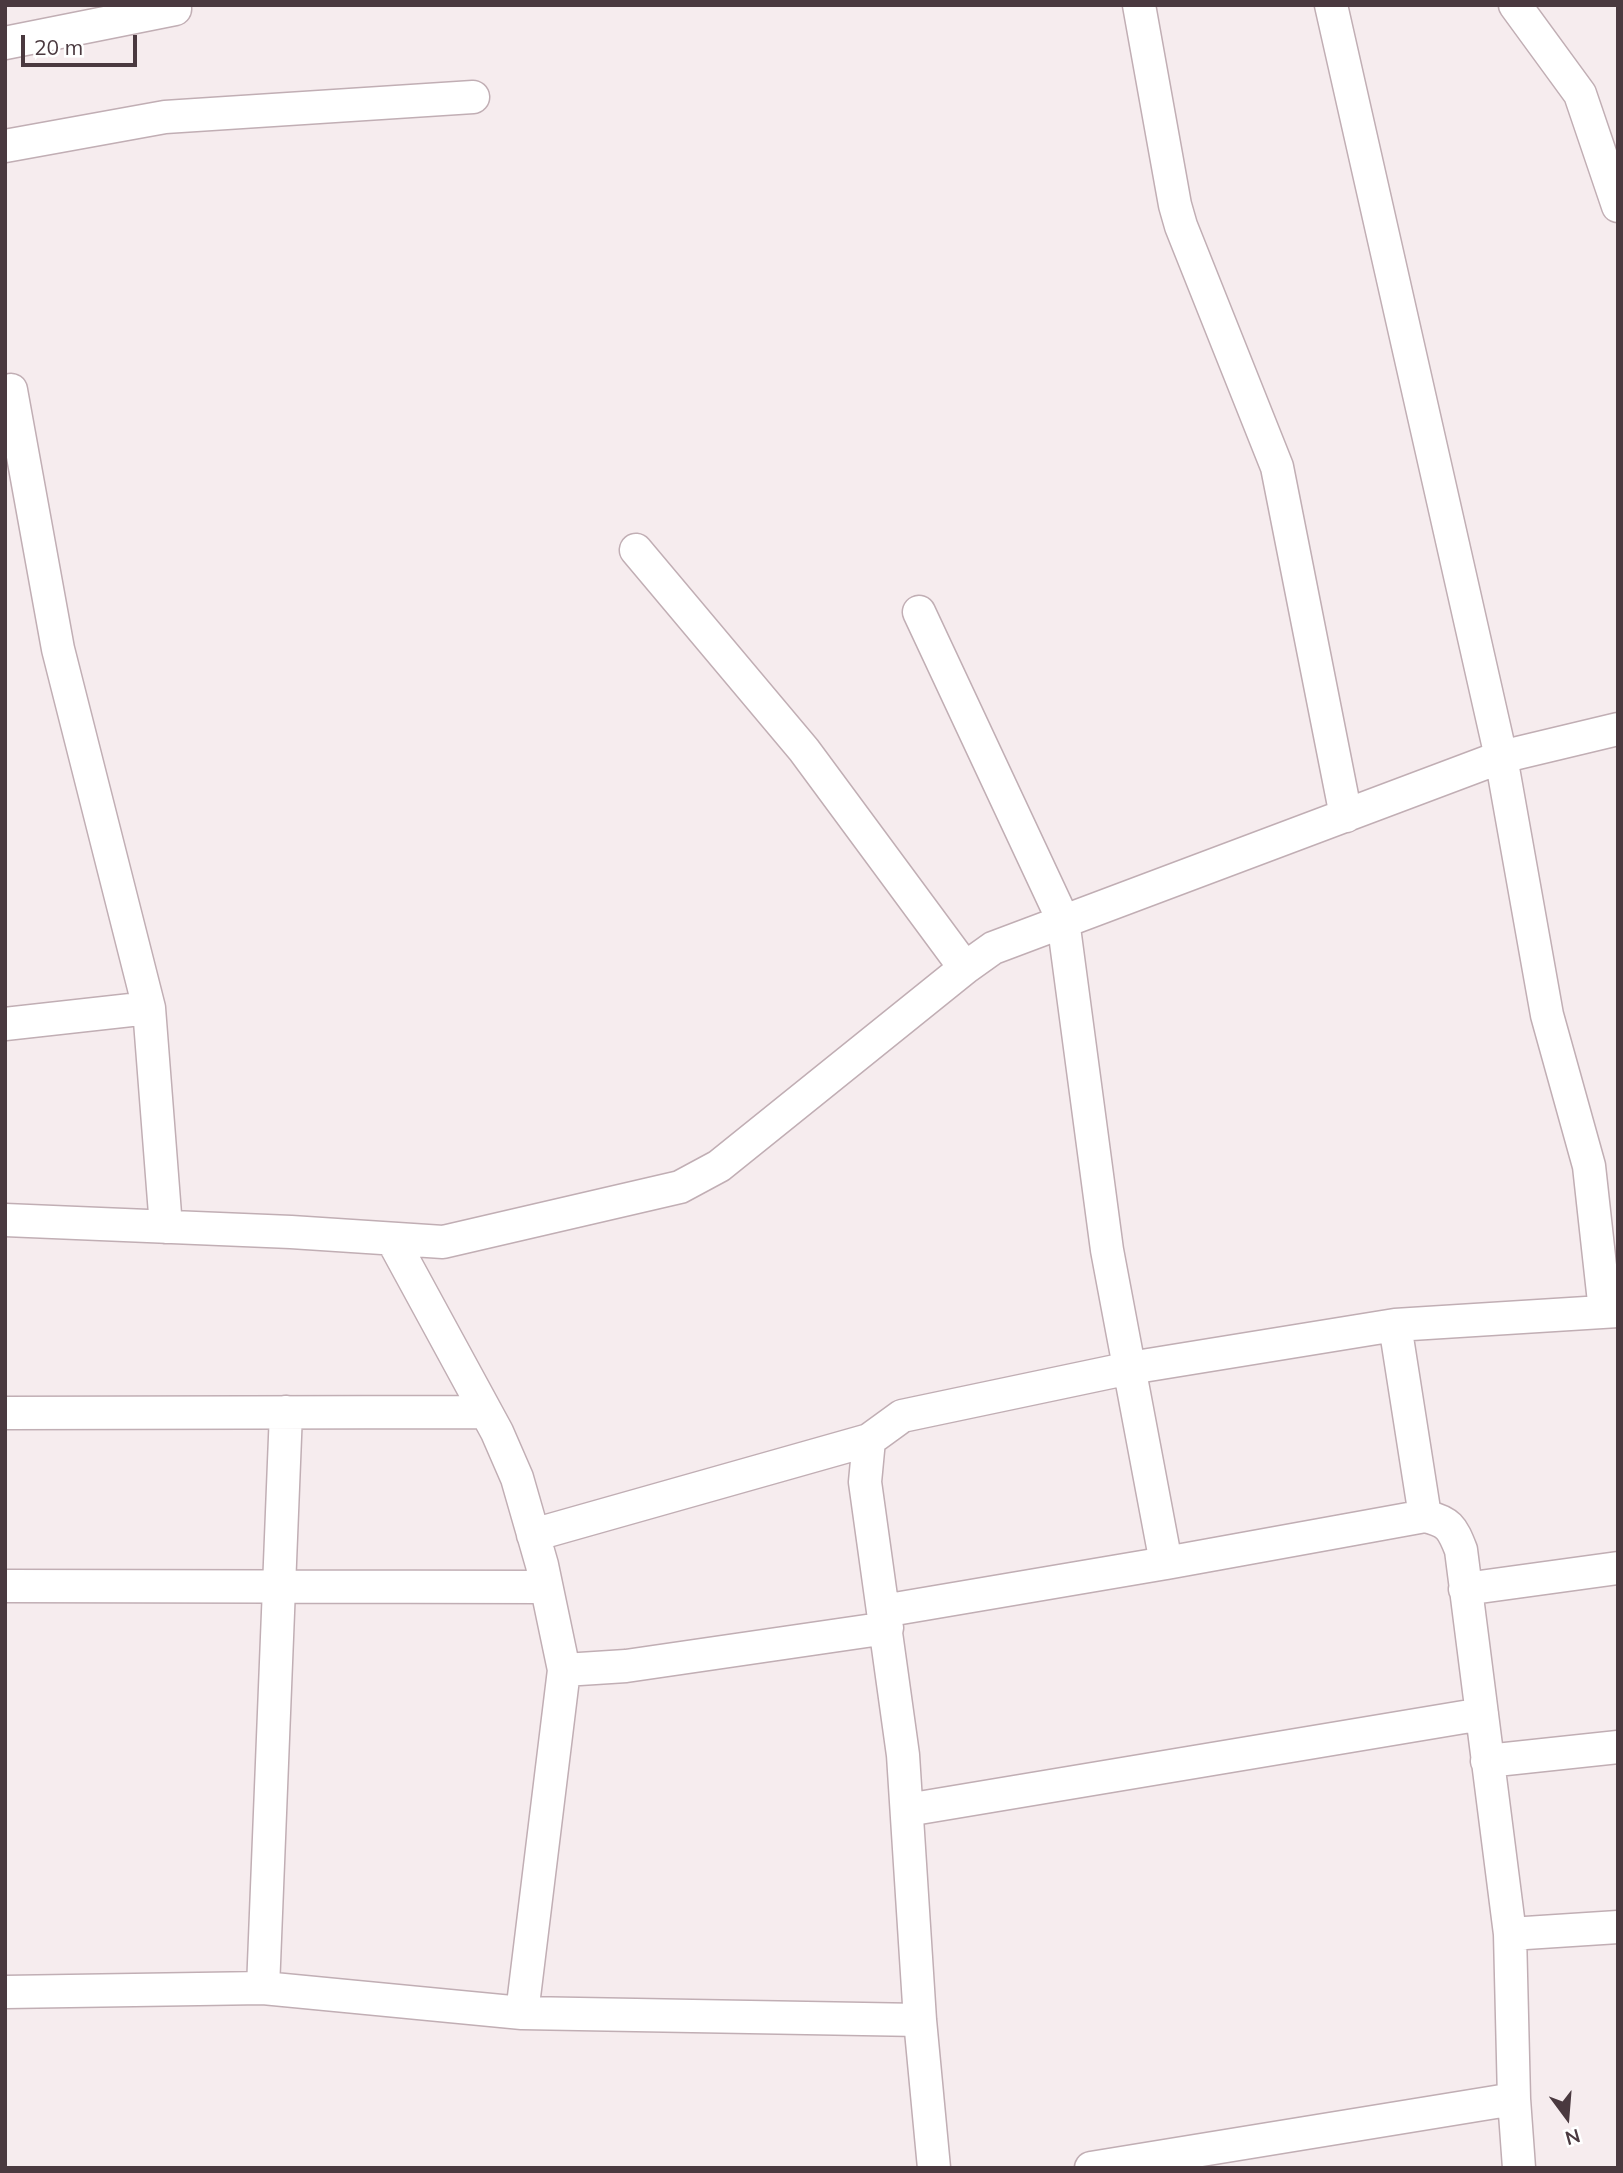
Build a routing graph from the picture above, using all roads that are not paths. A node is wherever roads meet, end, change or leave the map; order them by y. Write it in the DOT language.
graph roads {
  1 [pos="1139,5"];
  2 [pos="1331,5"];
  3 [pos="1516,5"];
  4 [pos="175,9"];
  5 [pos="5,43"];
  6 [pos="473,97"];
  7 [pos="5,146"];
  8 [pos="1618,206"];
  9 [pos="11,390"];
  10 [pos="636,550"];
  11 [pos="919,612"];
  12 [pos="1618,729"];
  13 [pos="1501,757"];
  14 [pos="1346,816"];
  15 [pos="1063,920"];
  16 [pos="965,968"];
  17 [pos="149,1008"];
  18 [pos="5,1024"];
  19 [pos="5,1220"];
  20 [pos="166,1227"];
  21 [pos="392,1239"];
  22 [pos="1611,1311"];
  23 [pos="1395,1325"];
  24 [pos="1130,1368"];
  25 [pos="286,1412"];
  26 [pos="486,1412"];
  27 [pos="5,1413"];
  28 [pos="869,1440"];
  29 [pos="1425,1516"];
  30 [pos="533,1535"];
  31 [pos="1166,1563"];
  32 [pos="1618,1568"];
  33 [pos="5,1586"];
  34 [pos="279,1586"];
  35 [pos="546,1587"];
  36 [pos="1465,1589"];
  37 [pos="885,1619"];
  38 [pos="564,1670"];
  39 [pos="1482,1714"];
  40 [pos="1618,1747"];
  41 [pos="1488,1761"];
  42 [pos="907,1810"];
  43 [pos="1618,1927"];
  44 [pos="1510,1934"];
  45 [pos="263,1988"];
  46 [pos="5,1992"];
  47 [pos="522,2012"];
  48 [pos="920,2020"];
  49 [pos="1514,2099"];
  50 [pos="934,2168"];
  51 [pos="1091,2168"];
  52 [pos="1519,2168"];
  1 -- 14 [label="street"];
  2 -- 13 [label="street"];
  3 -- 8 [label="street"];
  4 -- 5 [label="street"];
  6 -- 7 [label="street"];
  9 -- 17 [label="street"];
  10 -- 16 [label="street"];
  11 -- 15 [label="street"];
  12 -- 13 [label="street"];
  13 -- 14 [label="street"];
  13 -- 22 [label="street"];
  14 -- 15 [label="street"];
  15 -- 16 [label="street"];
  15 -- 24 [label="street"];
  16 -- 21 [label="street"];
  17 -- 18 [label="street"];
  17 -- 20 [label="street"];
  19 -- 20 [label="street"];
  20 -- 21 [label="street"];
  21 -- 26 [label="street"];
  22 -- 23 [label="street"];
  23 -- 24 [label="street"];
  23 -- 29 [label="street"];
  24 -- 28 [label="street"];
  24 -- 31 [label="street"];
  25 -- 26 [label="street"];
  25 -- 27 [label="street"];
  25 -- 34 [label="street"];
  26 -- 30 [label="street"];
  28 -- 30 [label="street"];
  28 -- 37 [label="street"];
  29 -- 31 [label="street"];
  29 -- 36 [label="street"];
  30 -- 35 [label="street"];
  31 -- 37 [label="street"];
  32 -- 36 [label="street"];
  33 -- 34 [label="street"];
  34 -- 35 [label="street"];
  34 -- 45 [label="street"];
  35 -- 38 [label="street"];
  36 -- 39 [label="street"];
  37 -- 38 [label="street"];
  37 -- 42 [label="street"];
  38 -- 47 [label="street"];
  39 -- 41 [label="street"];
  39 -- 42 [label="street"];
  40 -- 41 [label="street"];
  41 -- 44 [label="street"];
  42 -- 48 [label="street"];
  43 -- 44 [label="street"];
  44 -- 49 [label="street"];
  45 -- 46 [label="street"];
  45 -- 47 [label="street"];
  47 -- 48 [label="street"];
  48 -- 50 [label="street"];
  49 -- 51 [label="street"];
  49 -- 52 [label="street"];
}
